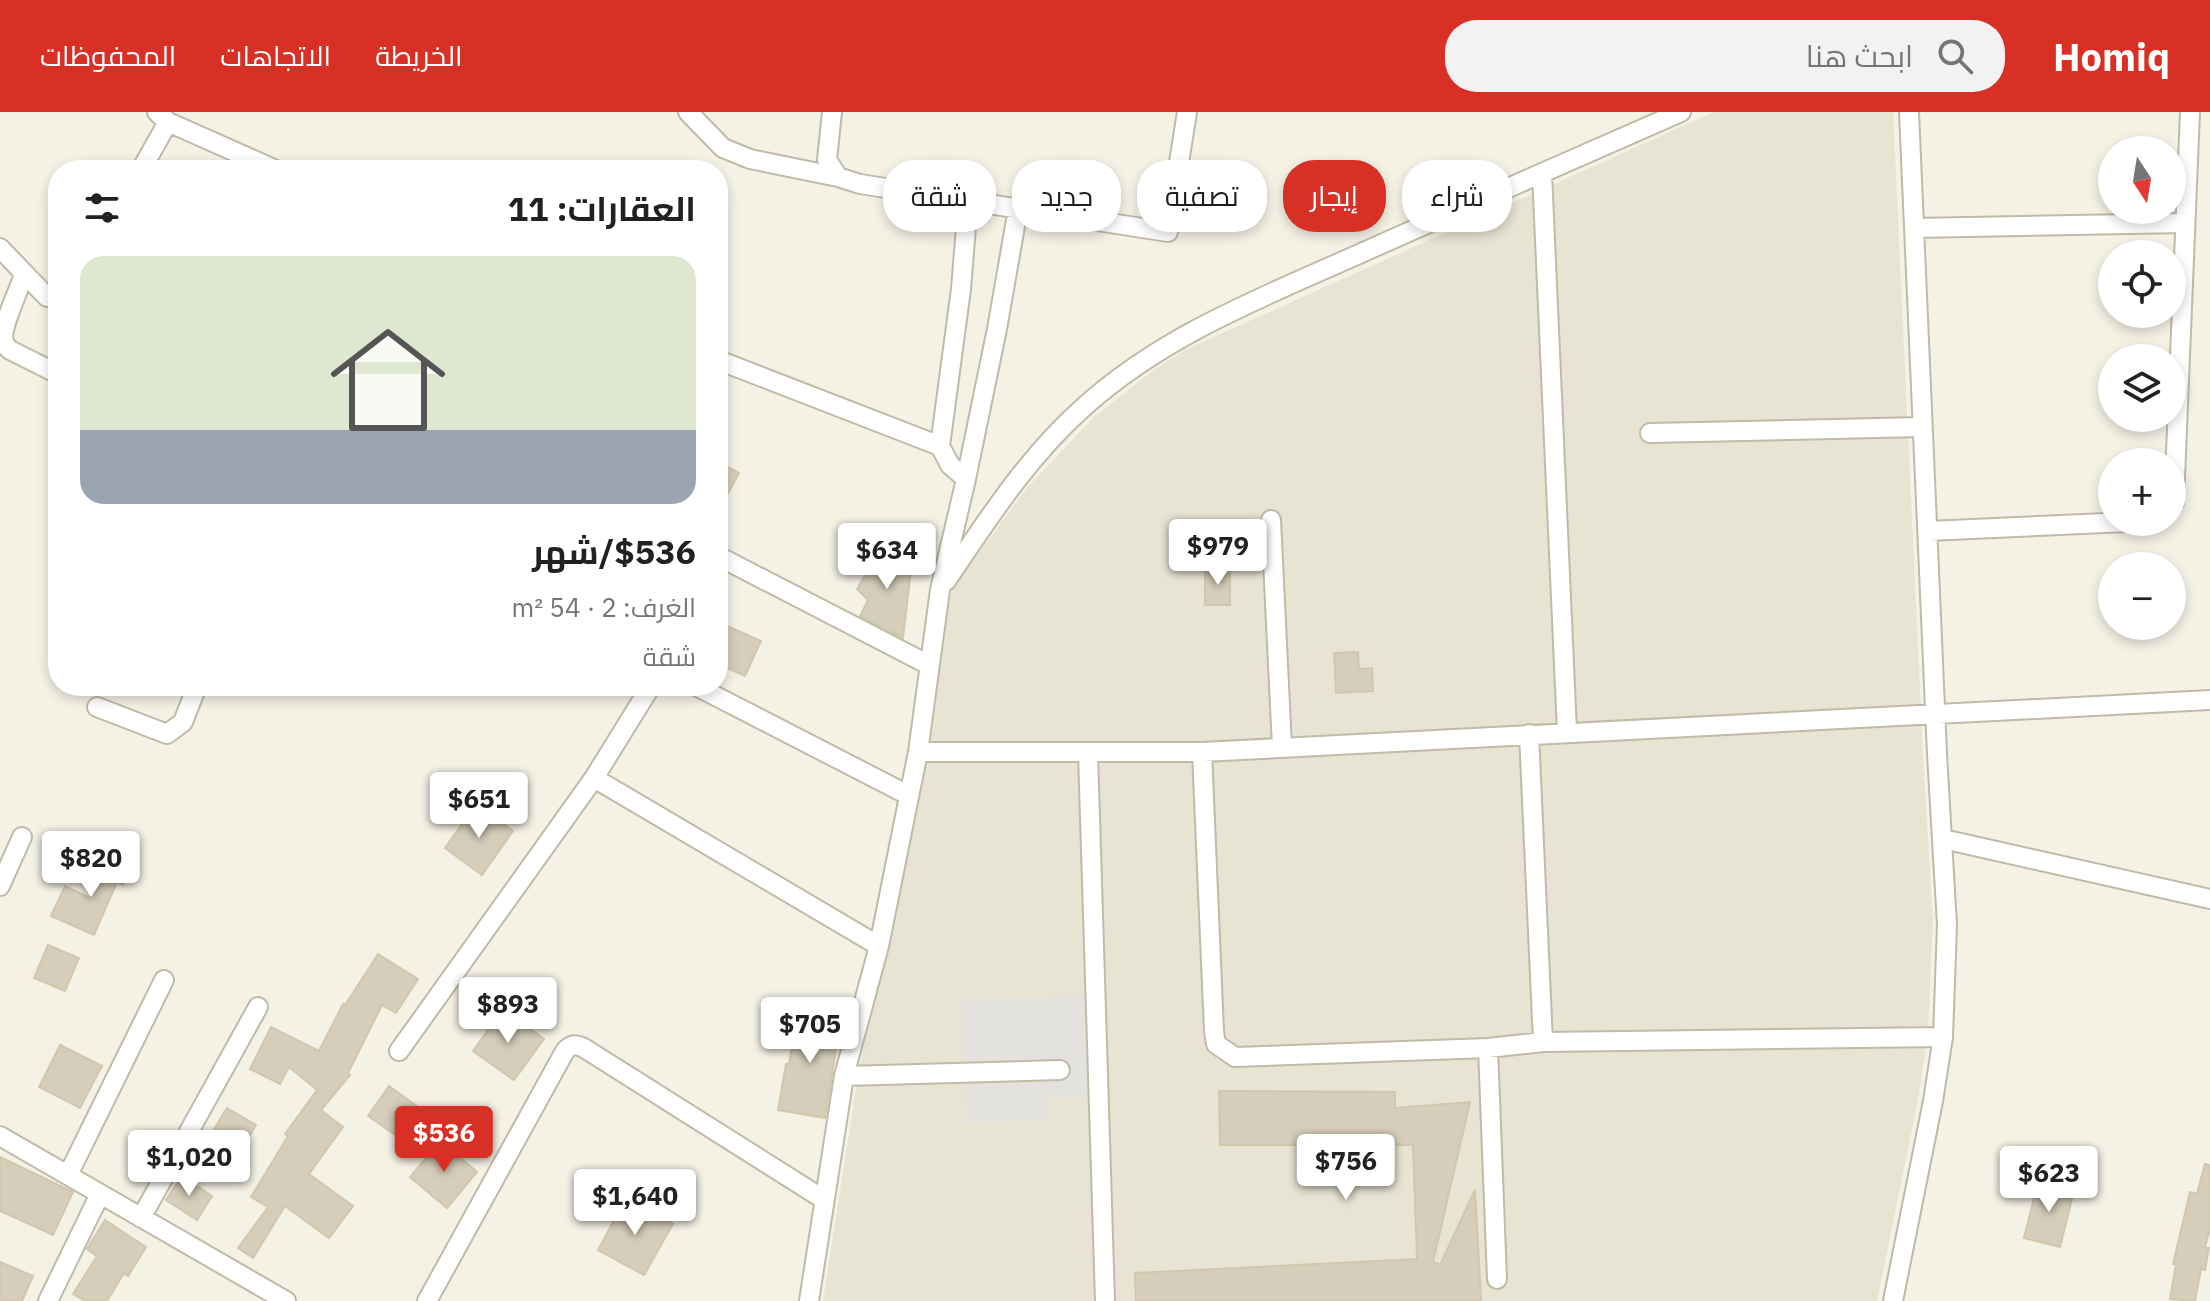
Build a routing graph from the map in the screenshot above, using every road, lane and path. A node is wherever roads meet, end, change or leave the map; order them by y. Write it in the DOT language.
graph roads {
  1 [pos="688,112"];
  2 [pos="832,112"];
  3 [pos="1187,112"];
  4 [pos="1681,112"];
  5 [pos="1909,112"];
  6 [pos="2190,112"];
  7 [pos="162,117"];
  8 [pos="145,160"];
  9 [pos="254,160"];
  10 [pos="1542,173"];
  11 [pos="838,177"];
  12 [pos="883,188"];
  13 [pos="2186,201"];
  14 [pos="2131,224"];
  15 [pos="2185,224"];
  16 [pos="1121,225"];
  17 [pos="1914,228"];
  18 [pos="966,232"];
  19 [pos="1014,232"];
  20 [pos="0,248"];
  21 [pos="24,274"];
  22 [pos="8,296"];
  23 [pos="48,297"];
  24 [pos="728,364"];
  25 [pos="48,369"];
  26 [pos="1922,427"];
  27 [pos="1650,433"];
  28 [pos="940,446"];
  29 [pos="2176,448"];
  30 [pos="966,479"];
  31 [pos="1271,520"];
  32 [pos="2098,523"];
  33 [pos="1928,531"];
  34 [pos="728,561"];
  35 [pos="940,590"];
  36 [pos="929,665"];
  37 [pos="193,696"];
  38 [pos="645,696"];
  39 [pos="715,696"];
  40 [pos="2210,700"];
  41 [pos="97,707"];
  42 [pos="1935,716"];
  43 [pos="1567,732"];
  44 [pos="1529,734"];
  45 [pos="1282,747"];
  46 [pos="918,752"];
  47 [pos="1202,752"];
  48 [pos="1088,753"];
  49 [pos="594,778"];
  50 [pos="908,795"];
  51 [pos="22,837"];
  52 [pos="1943,839"];
  53 [pos="0,886"];
  54 [pos="2210,899"];
  55 [pos="879,946"];
  56 [pos="164,980"];
  57 [pos="258,1007"];
  58 [pos="1943,1037"];
  59 [pos="1543,1042"];
  60 [pos="1488,1048"];
  61 [pos="399,1051"];
  62 [pos="1060,1070"];
  63 [pos="844,1076"];
  64 [pos="0,1136"];
  65 [pos="68,1175"];
  66 [pos="100,1194"];
  67 [pos="823,1199"];
  68 [pos="141,1218"];
  69 [pos="1497,1279"];
  70 [pos="48,1301"];
  71 [pos="286,1301"];
  72 [pos="427,1301"];
  73 [pos="809,1301"];
  74 [pos="1105,1301"];
  75 [pos="1893,1301"];
  1 -- 11 [label="street"];
  2 -- 11 [label="street"];
  3 -- 16 [label="street"];
  4 -- 10 [label="street"];
  5 -- 17 [label="street"];
  6 -- 13 [label="street"];
  7 -- 8 [label="street"];
  7 -- 9 [label="street"];
  10 -- 35 [label="street"];
  10 -- 43 [label="street"];
  11 -- 12 [label="street"];
  14 -- 17 [label="street"];
  15 -- 29 [label="street"];
  17 -- 26 [label="street"];
  18 -- 28 [label="street"];
  19 -- 30 [label="street"];
  20 -- 21 [label="street"];
  21 -- 22 [label="street"];
  21 -- 23 [label="street"];
  22 -- 25 [label="street"];
  24 -- 28 [label="street"];
  26 -- 27 [label="street"];
  26 -- 33 [label="street"];
  28 -- 30 [label="street"];
  30 -- 35 [label="street"];
  31 -- 45 [label="street"];
  32 -- 33 [label="street"];
  33 -- 42 [label="street"];
  34 -- 36 [label="street"];
  35 -- 36 [label="street"];
  36 -- 46 [label="street"];
  37 -- 41 [label="street"];
  38 -- 49 [label="street"];
  39 -- 50 [label="street"];
  40 -- 42 [label="street"];
  42 -- 43 [label="street"];
  42 -- 52 [label="street"];
  43 -- 44 [label="street"];
  44 -- 45 [label="street"];
  44 -- 59 [label="street"];
  45 -- 47 [label="street"];
  46 -- 48 [label="street"];
  46 -- 50 [label="street"];
  47 -- 48 [label="street"];
  47 -- 60 [label="street"];
  48 -- 74 [label="street"];
  49 -- 55 [label="street"];
  49 -- 61 [label="street"];
  50 -- 55 [label="street"];
  51 -- 53 [label="street"];
  52 -- 54 [label="street"];
  52 -- 58 [label="street"];
  55 -- 63 [label="street"];
  56 -- 65 [label="street"];
  57 -- 68 [label="street"];
  58 -- 59 [label="street"];
  58 -- 75 [label="street"];
  59 -- 60 [label="street"];
  60 -- 69 [label="street"];
  62 -- 63 [label="street"];
  63 -- 67 [label="street"];
  64 -- 65 [label="street"];
  65 -- 66 [label="street"];
  66 -- 68 [label="street"];
  66 -- 70 [label="street"];
  67 -- 72 [label="street"];
  67 -- 73 [label="street"];
  68 -- 71 [label="street"];
}
